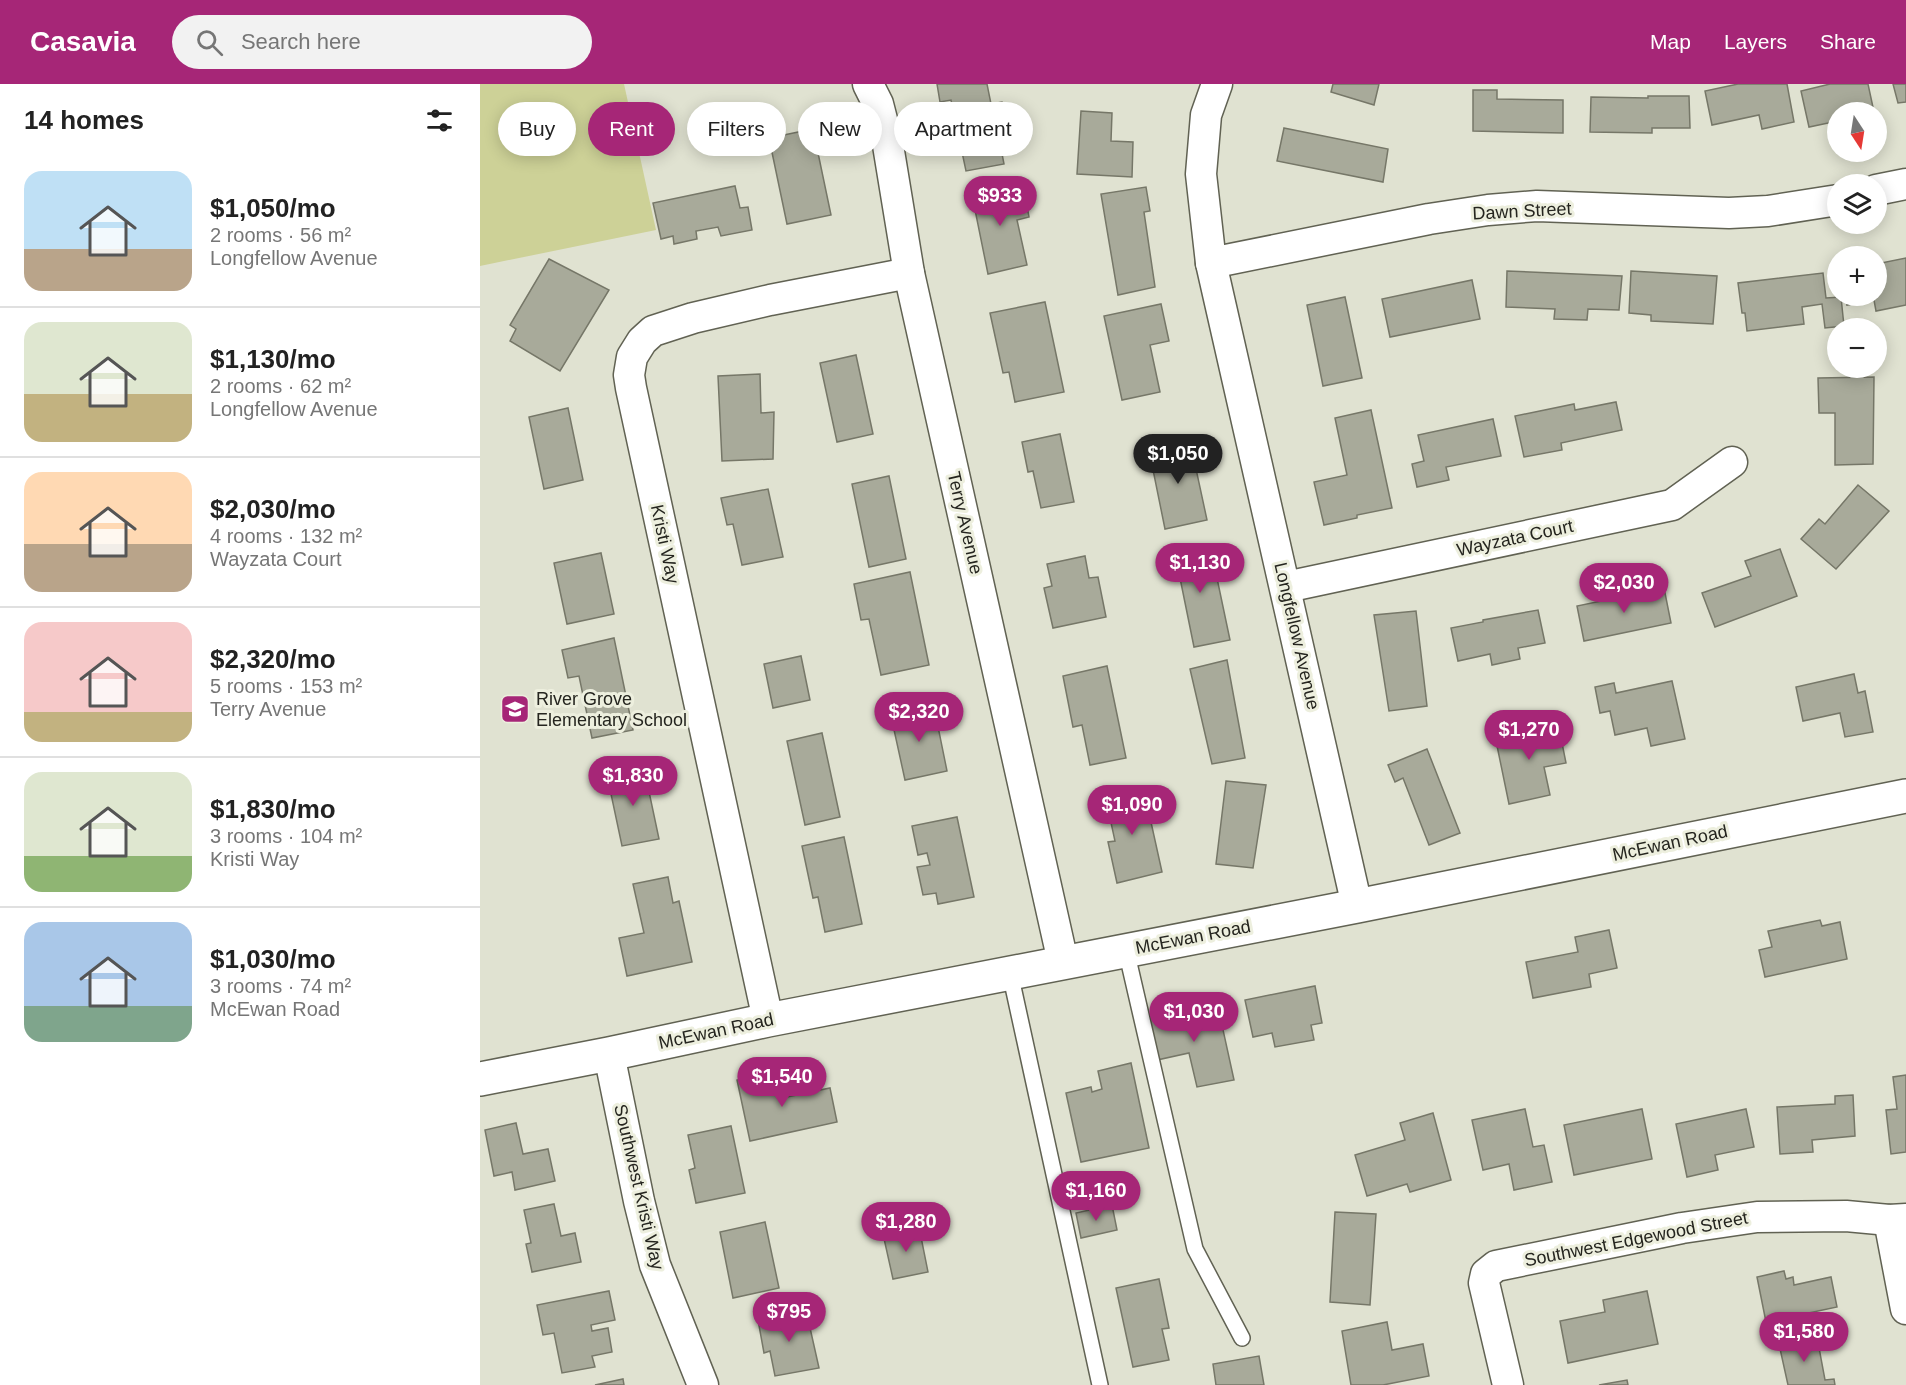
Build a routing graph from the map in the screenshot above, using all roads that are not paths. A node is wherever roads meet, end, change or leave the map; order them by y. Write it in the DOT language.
graph roads {
  1 [pos="868,84"];
  2 [pos="1217,84"];
  3 [pos="1906,184"];
  4 [pos="1887,188"];
  5 [pos="1827,202"];
  6 [pos="1211,263"];
  7 [pos="909,273"];
  8 [pos="1732,462"];
  9 [pos="1286,587"];
  10 [pos="1906,796"];
  11 [pos="1357,906"];
  12 [pos="1126,950"];
  13 [pos="1063,962"];
  14 [pos="1010,973"];
  15 [pos="768,1020"];
  16 [pos="609,1054"];
  17 [pos="480,1079"];
  18 [pos="1898,1220"];
  19 [pos="1906,1309"];
  20 [pos="1242,1338"];
  21 [pos="703,1385"];
  22 [pos="1100,1385"];
  23 [pos="1508,1385"];
  1 -- 7 [label="street, Terry Avenue"];
  2 -- 6 [label="street, Longfellow Avenue"];
  3 -- 4 [label="street"];
  5 -- 6 [label="street, Dawn Street"];
  6 -- 9 [label="street, Longfellow Avenue"];
  7 -- 13 [label="street, Terry Avenue"];
  7 -- 15 [label="street, Kristi Way"];
  8 -- 9 [label="street, Wayzata Court"];
  9 -- 11 [label="street, Longfellow Avenue"];
  10 -- 11 [label="street, McEwan Road"];
  11 -- 12 [label="street, McEwan Road"];
  12 -- 13 [label="street, McEwan Road"];
  12 -- 20 [label="lane"];
  13 -- 14 [label="street, McEwan Road"];
  14 -- 15 [label="street, McEwan Road"];
  14 -- 22 [label="lane"];
  15 -- 16 [label="street, McEwan Road"];
  16 -- 17 [label="street, McEwan Road"];
  16 -- 21 [label="street, Southwest Kristi Way"];
  18 -- 19 [label="street"];
  18 -- 23 [label="street, Southwest Edgewood Street"];
}
